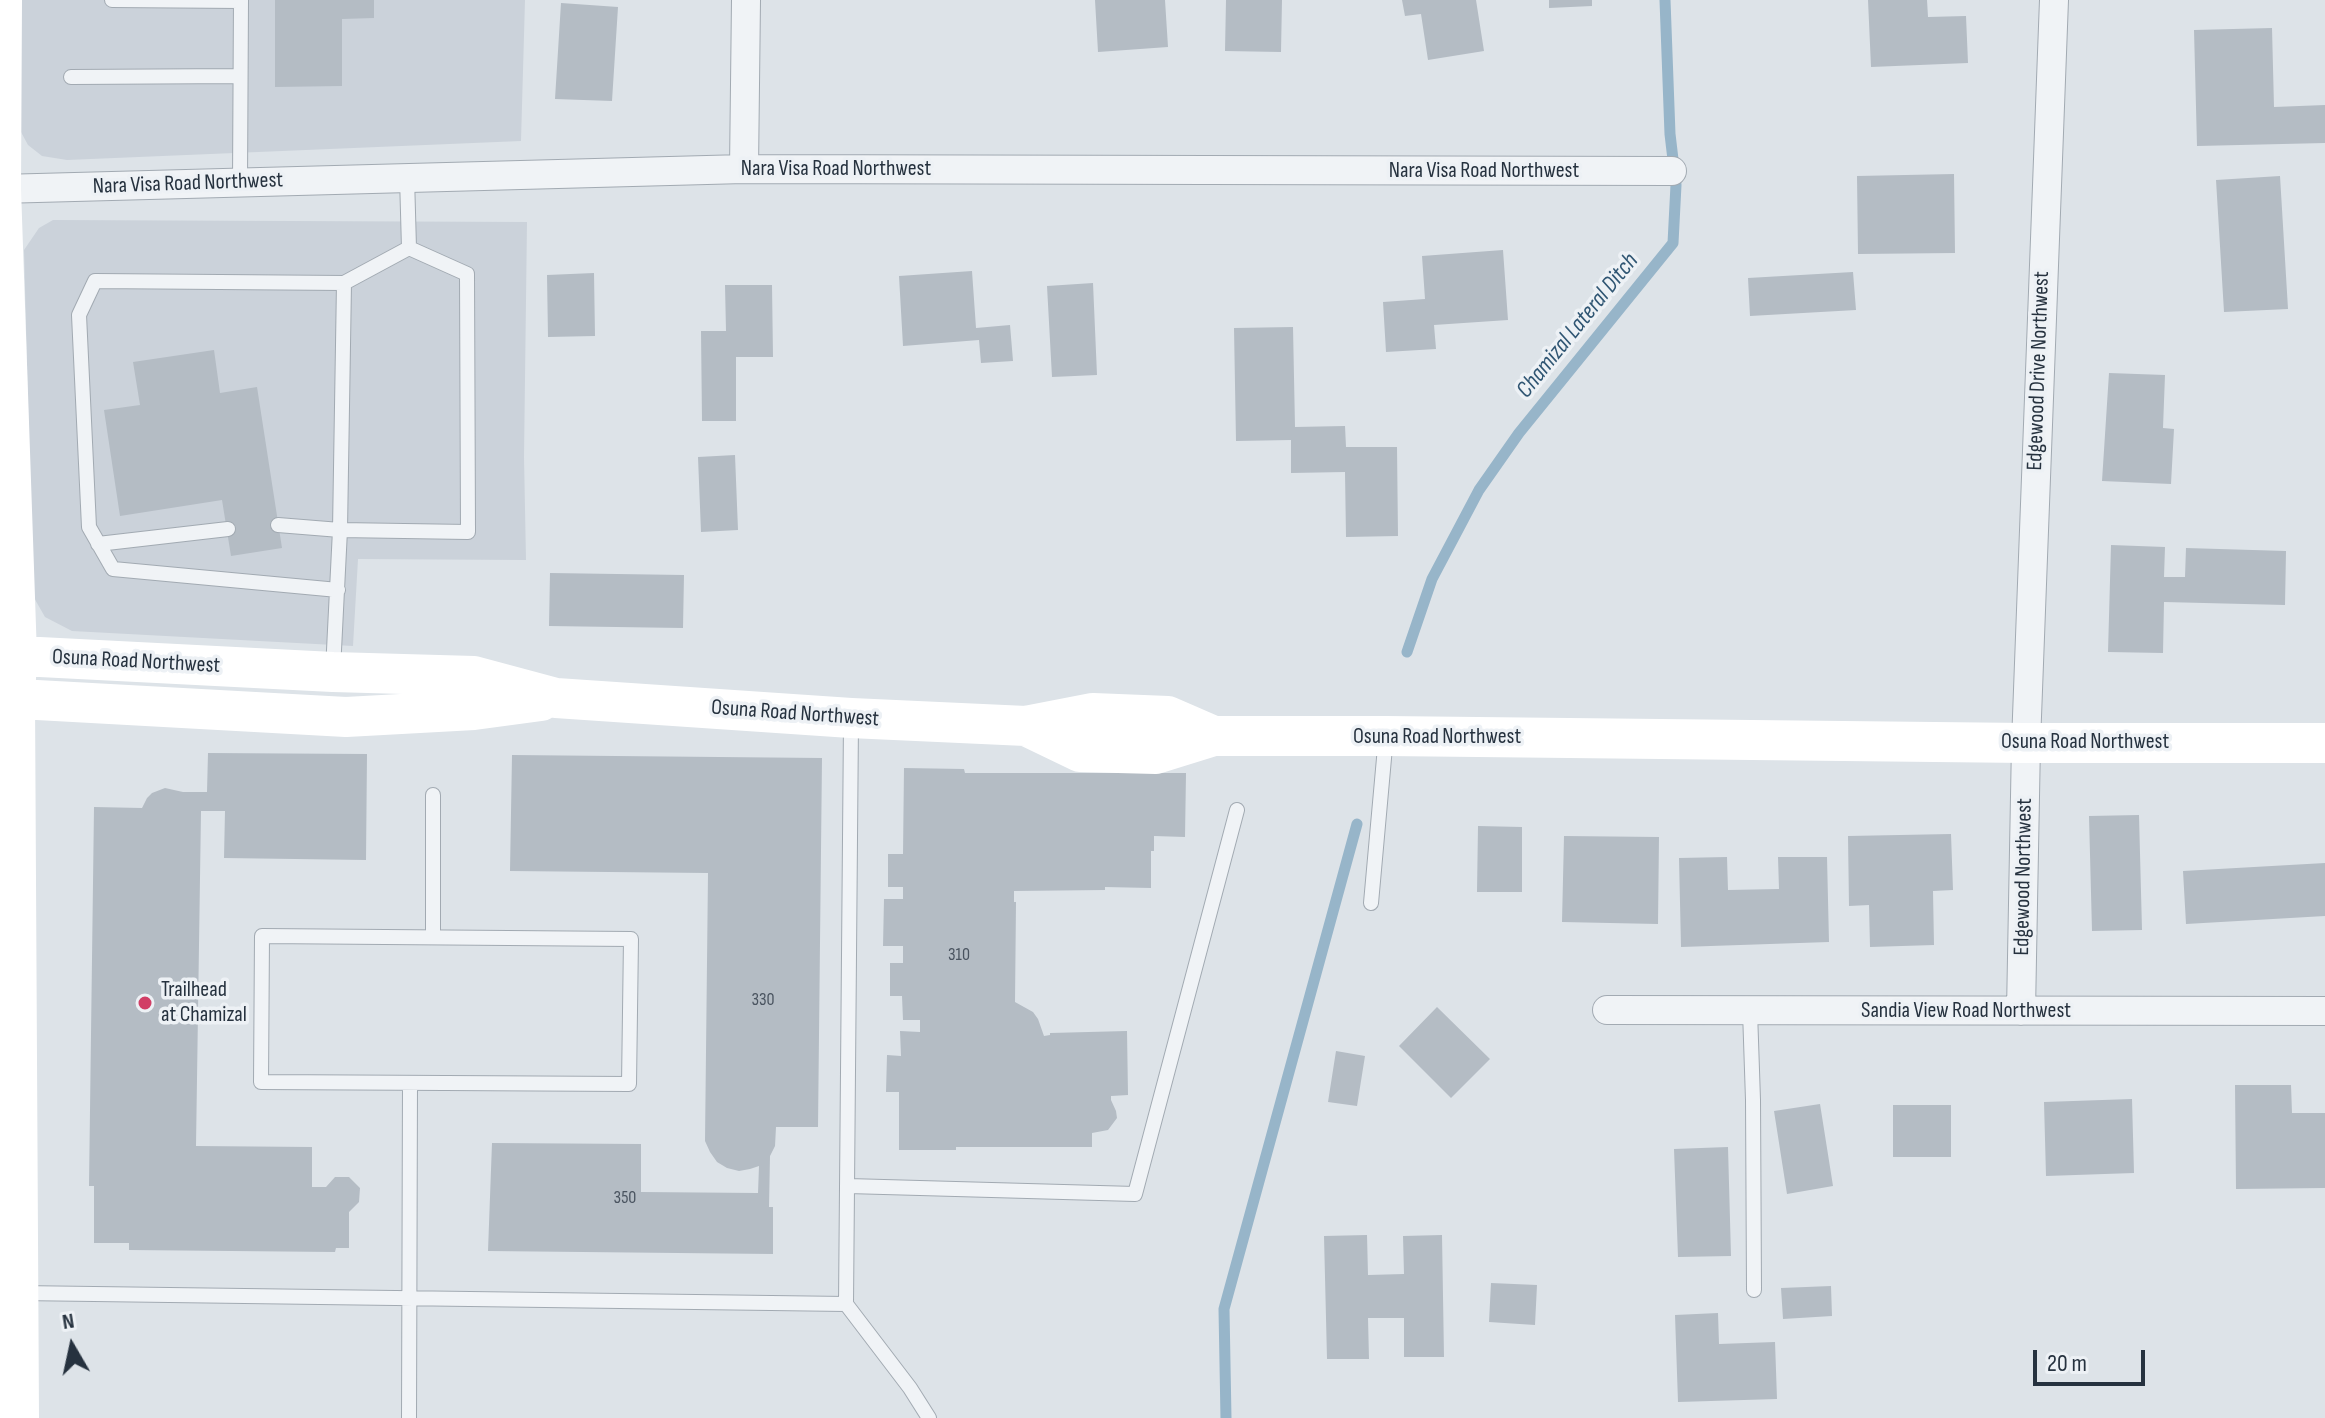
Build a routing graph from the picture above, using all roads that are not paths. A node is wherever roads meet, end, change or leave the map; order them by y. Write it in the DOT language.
graph roads {
  1 [pos="2,0"];
  2 [pos="112,0"];
  3 [pos="241,0"];
  4 [pos="746,0"];
  5 [pos="2054,0"];
  6 [pos="240,76"];
  7 [pos="71,77"];
  8 [pos="744,169"];
  9 [pos="1672,171"];
  10 [pos="407,177"];
  11 [pos="240,182"];
  12 [pos="0,189"];
  13 [pos="409,248"];
  14 [pos="344,283"];
  15 [pos="278,525"];
  16 [pos="228,529"];
  17 [pos="340,530"];
  18 [pos="98,544"];
  19 [pos="338,590"];
  20 [pos="9,655"];
  21 [pos="333,672"];
  22 [pos="556,698"];
  23 [pos="8,699"];
  24 [pos="851,718"];
  25 [pos="1386,736"];
  26 [pos="2026,743"];
  27 [pos="2325,743"];
  28 [pos="433,795"];
  29 [pos="1237,810"];
  30 [pos="1371,903"];
  31 [pos="433,937"];
  32 [pos="1607,1010"];
  33 [pos="1750,1011"];
  34 [pos="2021,1011"];
  35 [pos="2325,1011"];
  36 [pos="0,1043"];
  37 [pos="410,1083"];
  38 [pos="18,1118"];
  39 [pos="848,1186"];
  40 [pos="10,1251"];
  41 [pos="1754,1290"];
  42 [pos="19,1293"];
  43 [pos="409,1298"];
  44 [pos="846,1304"];
  45 [pos="19,1418"];
  46 [pos="409,1418"];
  47 [pos="929,1418"];
  1 -- 12 [label="main road"];
  2 -- 3 [label="lane"];
  3 -- 6 [label="lane"];
  4 -- 8 [label="street"];
  5 -- 26 [label="street, Edgewood Drive Northwest"];
  6 -- 7 [label="lane"];
  6 -- 11 [label="lane"];
  8 -- 9 [label="street, Nara Visa Road Northwest"];
  8 -- 10 [label="street, Nara Visa Road Northwest"];
  10 -- 11 [label="street, Nara Visa Road Northwest"];
  10 -- 13 [label="lane"];
  11 -- 12 [label="street, Nara Visa Road Northwest"];
  12 -- 20 [label="main road"];
  13 -- 14 [label="lane"];
  13 -- 17 [label="lane"];
  14 -- 17 [label="lane"];
  14 -- 18 [label="lane"];
  15 -- 17 [label="lane"];
  16 -- 18 [label="lane"];
  17 -- 19 [label="lane"];
  18 -- 19 [label="lane"];
  19 -- 21 [label="lane"];
  20 -- 21 [label="main road, Osuna Road Northwest"];
  20 -- 23 [label="main road"];
  21 -- 22 [label="main road, Osuna Road Northwest"];
  22 -- 23 [label="main road, Osuna Road Northwest"];
  22 -- 24 [label="main road, Osuna Road Northwest"];
  23 -- 38 [label="main road"];
  24 -- 25 [label="main road, Osuna Road Northwest"];
  24 -- 39 [label="lane"];
  25 -- 26 [label="main road, Osuna Road Northwest"];
  25 -- 30 [label="lane"];
  26 -- 27 [label="main road, Osuna Road Northwest"];
  26 -- 34 [label="street, Edgewood Northwest"];
  28 -- 31 [label="lane"];
  29 -- 39 [label="lane"];
  31 -- 37 [label="lane"];
  31 -- 37 [label="lane"];
  32 -- 33 [label="street, Sandia View Road Northwest"];
  33 -- 34 [label="street, Sandia View Road Northwest"];
  33 -- 41 [label="lane"];
  34 -- 35 [label="street, Sandia View Road Northwest"];
  36 -- 38 [label="main road"];
  37 -- 43 [label="lane"];
  38 -- 40 [label="main road"];
  39 -- 44 [label="lane"];
  40 -- 42 [label="main road"];
  42 -- 43 [label="lane"];
  42 -- 45 [label="main road"];
  43 -- 44 [label="lane"];
  43 -- 46 [label="lane"];
  44 -- 47 [label="lane"];
}
